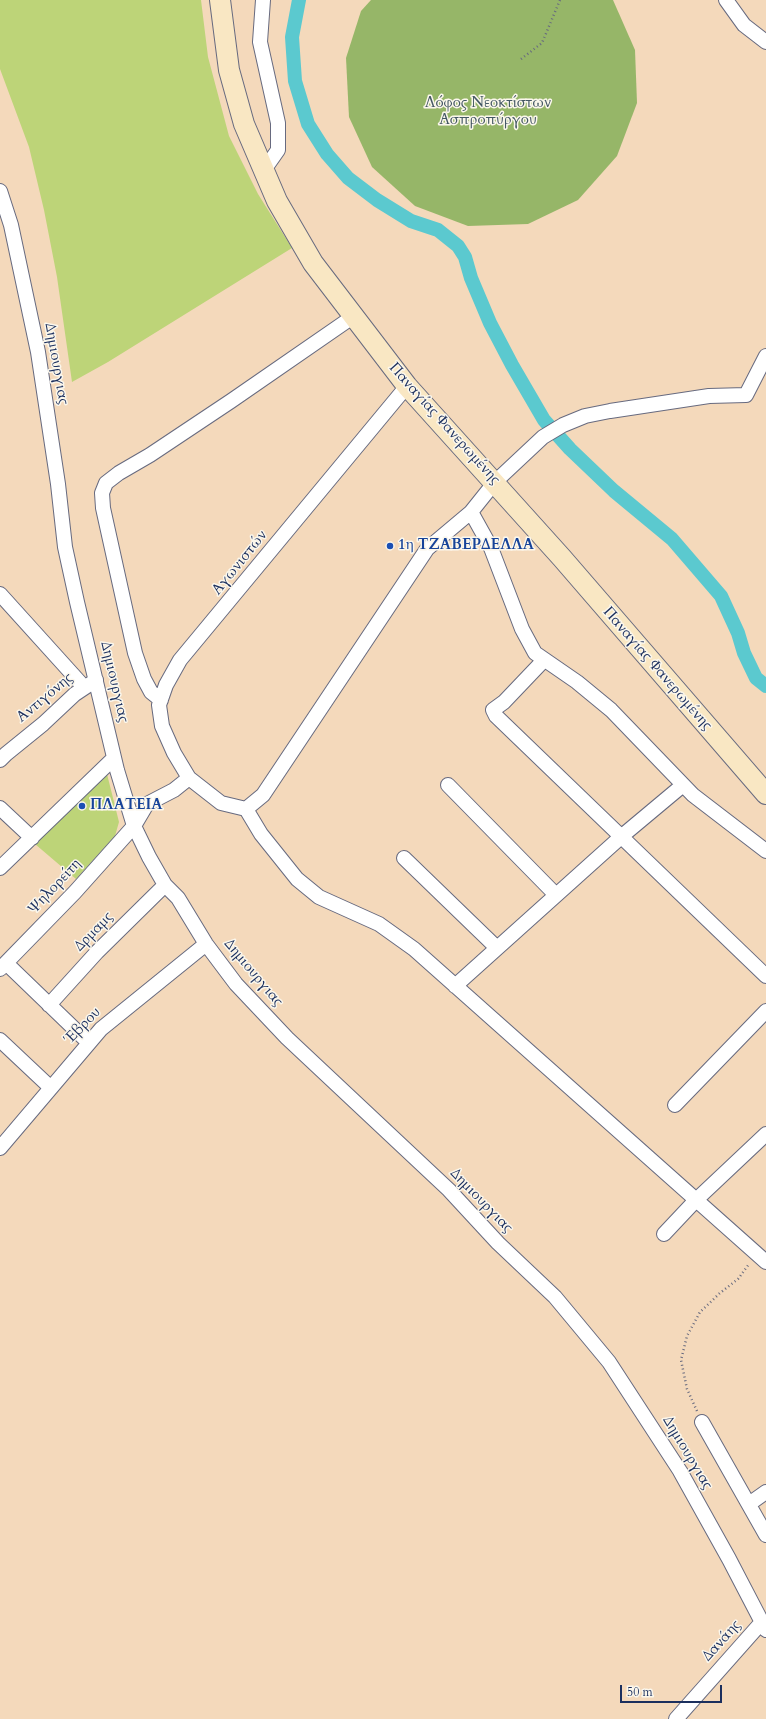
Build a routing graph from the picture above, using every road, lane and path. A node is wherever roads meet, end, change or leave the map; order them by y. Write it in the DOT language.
graph roads {
  1 [pos="220,0"];
  2 [pos="263,0"];
  3 [pos="560,0"];
  4 [pos="726,0"];
  5 [pos="766,42"];
  6 [pos="521,59"];
  7 [pos="264,170"];
  8 [pos="0,191"];
  9 [pos="354,316"];
  10 [pos="766,356"];
  11 [pos="407,386"];
  12 [pos="495,482"];
  13 [pos="471,512"];
  14 [pos="0,594"];
  15 [pos="544,660"];
  16 [pos="90,683"];
  17 [pos="161,700"];
  18 [pos="114,758"];
  19 [pos="0,760"];
  20 [pos="189,778"];
  21 [pos="448,785"];
  22 [pos="683,785"];
  23 [pos="766,794"];
  24 [pos="0,808"];
  25 [pos="246,809"];
  26 [pos="134,826"];
  27 [pos="622,836"];
  28 [pos="32,838"];
  29 [pos="766,851"];
  30 [pos="404,858"];
  31 [pos="0,868"];
  32 [pos="165,884"];
  33 [pos="556,895"];
  34 [pos="206,944"];
  35 [pos="497,948"];
  36 [pos="3,966"];
  37 [pos="766,976"];
  38 [pos="455,986"];
  39 [pos="49,1005"];
  40 [pos="766,1011"];
  41 [pos="0,1040"];
  42 [pos="89,1043"];
  43 [pos="51,1088"];
  44 [pos="675,1106"];
  45 [pos="766,1134"];
  46 [pos="1,1144"];
  47 [pos="696,1200"];
  48 [pos="664,1234"];
  49 [pos="763,1253"];
  50 [pos="702,1422"];
  51 [pos="766,1492"];
  52 [pos="749,1504"];
  53 [pos="766,1535"];
  54 [pos="764,1626"];
  55 [pos="676,1719"];
  1 -- 7 [label="main road, Παναγίας Φανερωμένης"];
  2 -- 7 [label="street"];
  3 -- 6 [label="path"];
  4 -- 5 [label="street"];
  7 -- 9 [label="main road, Παναγίας Φανερωμένης"];
  8 -- 16 [label="street, Δημιουργιας"];
  9 -- 11 [label="main road, Παναγίας Φανερωμένης"];
  9 -- 17 [label="street"];
  10 -- 12 [label="street"];
  11 -- 12 [label="main road, Παναγίας Φανερωμένης"];
  11 -- 17 [label="street, Αγωνιστών"];
  12 -- 13 [label="street"];
  12 -- 23 [label="main road, Παναγίας Φανερωμένης"];
  13 -- 15 [label="street"];
  13 -- 25 [label="street"];
  14 -- 16 [label="street"];
  15 -- 22 [label="street"];
  15 -- 27 [label="street"];
  16 -- 18 [label="street, Δημιουργιας"];
  16 -- 19 [label="street, Αντιγόνης"];
  17 -- 20 [label="street, Αγωνιστών"];
  18 -- 26 [label="street, Δημιουργιας"];
  18 -- 28 [label="street"];
  20 -- 25 [label="street, Αγωνιστών"];
  20 -- 26 [label="street, Ψηλορείτη"];
  21 -- 33 [label="street"];
  22 -- 27 [label="street"];
  22 -- 29 [label="street"];
  24 -- 28 [label="street"];
  25 -- 38 [label="street"];
  26 -- 32 [label="street, Δημιουργιας"];
  26 -- 36 [label="street, Ψηλορείτη"];
  27 -- 33 [label="street"];
  27 -- 37 [label="street"];
  28 -- 31 [label="street"];
  30 -- 35 [label="street"];
  32 -- 34 [label="street, Δημιουργιας"];
  32 -- 39 [label="street, Δρμαμς"];
  33 -- 35 [label="street"];
  34 -- 42 [label="street, Έβρου"];
  34 -- 54 [label="street, Δημιουργιας"];
  35 -- 38 [label="street"];
  36 -- 39 [label="street"];
  38 -- 47 [label="street"];
  39 -- 42 [label="street"];
  40 -- 44 [label="street"];
  41 -- 43 [label="street"];
  42 -- 43 [label="street, Έβρου"];
  43 -- 46 [label="street, Έβρου"];
  45 -- 47 [label="street"];
  47 -- 48 [label="street"];
  47 -- 49 [label="street"];
  49 -- 50 [label="path"];
  50 -- 52 [label="street"];
  51 -- 52 [label="street"];
  52 -- 53 [label="street"];
  54 -- 55 [label="street, Δανάης"];
}
